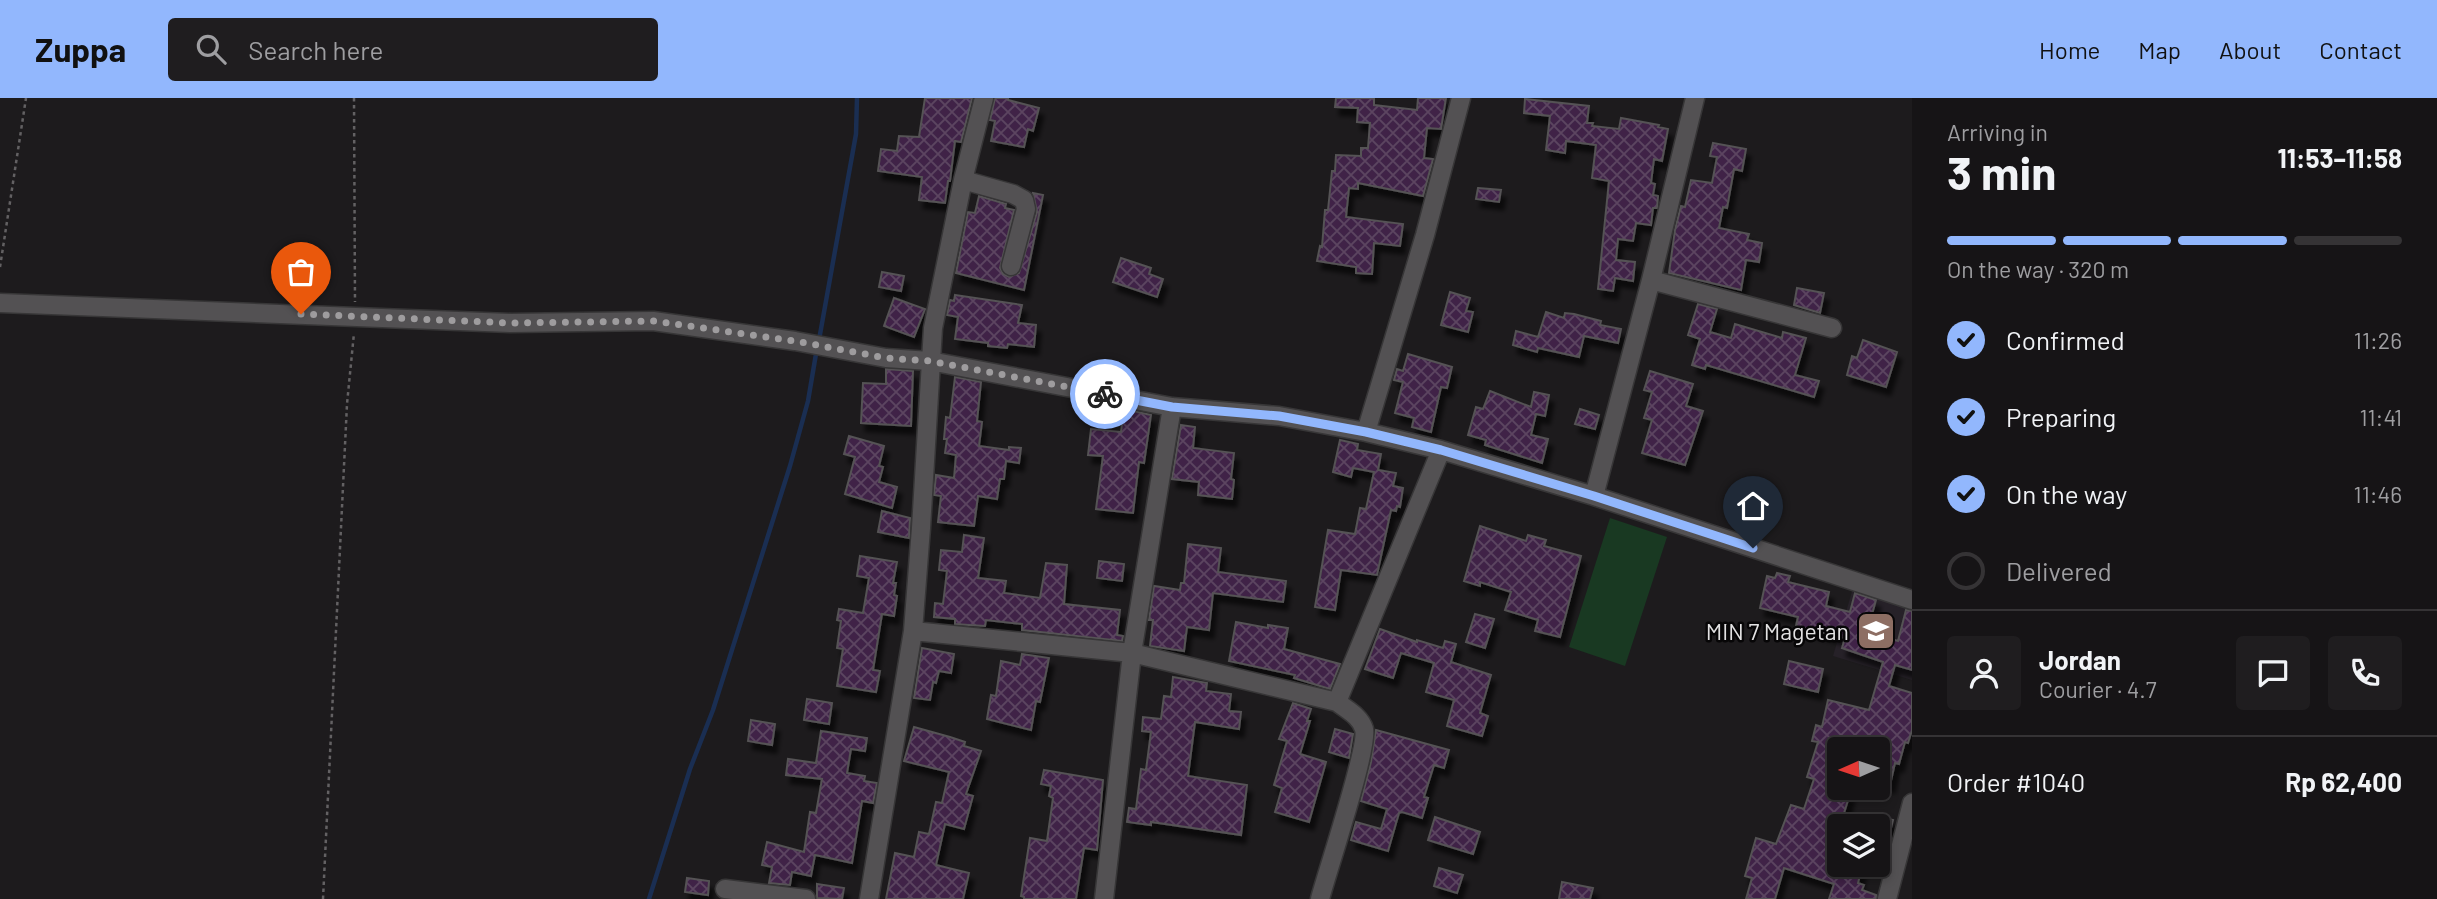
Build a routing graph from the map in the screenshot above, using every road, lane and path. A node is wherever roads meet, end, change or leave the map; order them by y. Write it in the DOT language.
graph roads {
  1 [pos="26,98"];
  2 [pos="354,98"];
  3 [pos="984,98"];
  4 [pos="1461,98"];
  5 [pos="1695,98"];
  6 [pos="964,180"];
  7 [pos="1011,266"];
  8 [pos="0,267"];
  9 [pos="1651,281"];
  10 [pos="0,303"];
  11 [pos="355,316"];
  12 [pos="1832,328"];
  13 [pos="930,361"];
  14 [pos="1172,407"];
  15 [pos="1366,432"];
  16 [pos="1441,450"];
  17 [pos="1594,496"];
  18 [pos="1912,600"];
  19 [pos="913,631"];
  20 [pos="1132,653"];
  21 [pos="1337,702"];
  22 [pos="1912,803"];
  23 [pos="725,888"];
  24 [pos="323,899"];
  25 [pos="806,899"];
  26 [pos="869,899"];
  27 [pos="1104,899"];
  28 [pos="1320,899"];
  29 [pos="1887,899"];
  1 -- 8 [label="path"];
  2 -- 11 [label="path"];
  3 -- 6 [label="street"];
  4 -- 15 [label="street"];
  5 -- 9 [label="street"];
  6 -- 7 [label="street"];
  6 -- 13 [label="street"];
  9 -- 12 [label="street"];
  9 -- 17 [label="street"];
  10 -- 11 [label="street"];
  11 -- 13 [label="street"];
  11 -- 24 [label="path"];
  13 -- 14 [label="street"];
  13 -- 19 [label="street"];
  14 -- 15 [label="street"];
  14 -- 20 [label="street"];
  15 -- 16 [label="street"];
  16 -- 17 [label="street"];
  16 -- 21 [label="street"];
  17 -- 18 [label="street"];
  19 -- 20 [label="street"];
  19 -- 26 [label="street"];
  20 -- 21 [label="street"];
  20 -- 27 [label="street"];
  21 -- 28 [label="street"];
  22 -- 29 [label="street"];
  23 -- 25 [label="street"];
}
